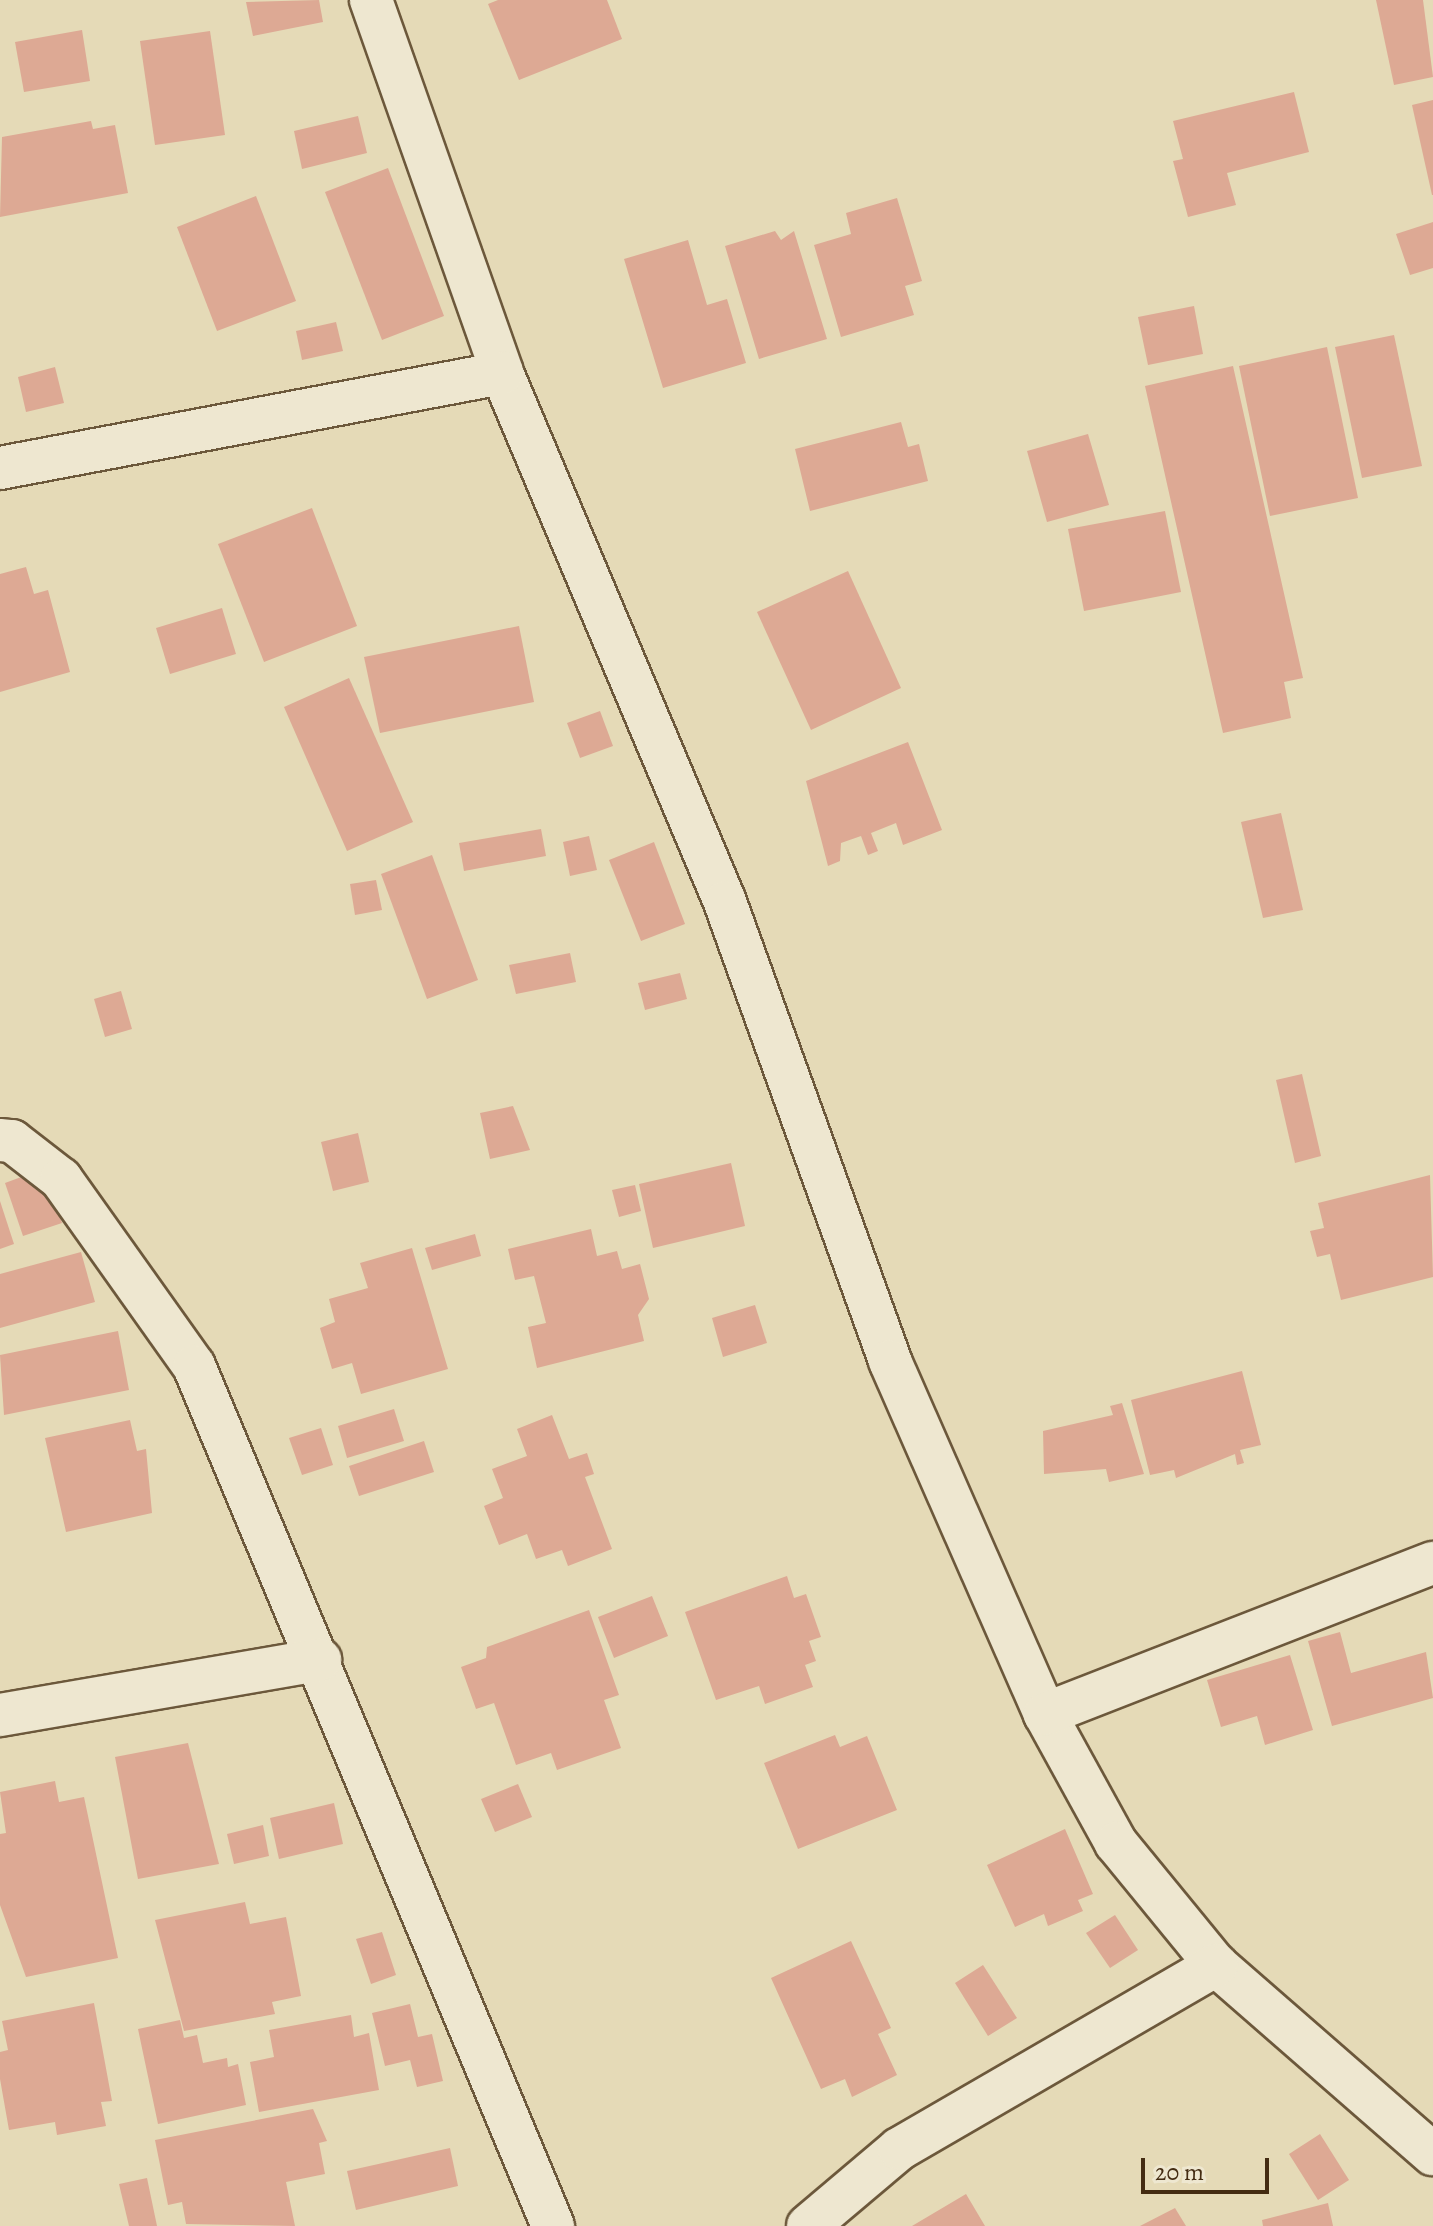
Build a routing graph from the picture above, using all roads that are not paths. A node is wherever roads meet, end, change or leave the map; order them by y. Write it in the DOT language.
graph roads {
  1 [pos="371,0"];
  2 [pos="502,373"];
  3 [pos="0,468"];
  4 [pos="0,1140"];
  5 [pos="1433,1563"];
  6 [pos="320,1660"];
  7 [pos="1045,1714"];
  8 [pos="0,1715"];
  9 [pos="1216,1965"];
  10 [pos="1433,2154"];
  11 [pos="553,2226"];
  12 [pos="808,2226"];
  1 -- 2 [label="street"];
  2 -- 3 [label="street"];
  2 -- 7 [label="street"];
  4 -- 6 [label="street"];
  5 -- 7 [label="street"];
  6 -- 8 [label="street"];
  6 -- 11 [label="street"];
  7 -- 9 [label="street"];
  9 -- 10 [label="street"];
  9 -- 12 [label="street"];
}
